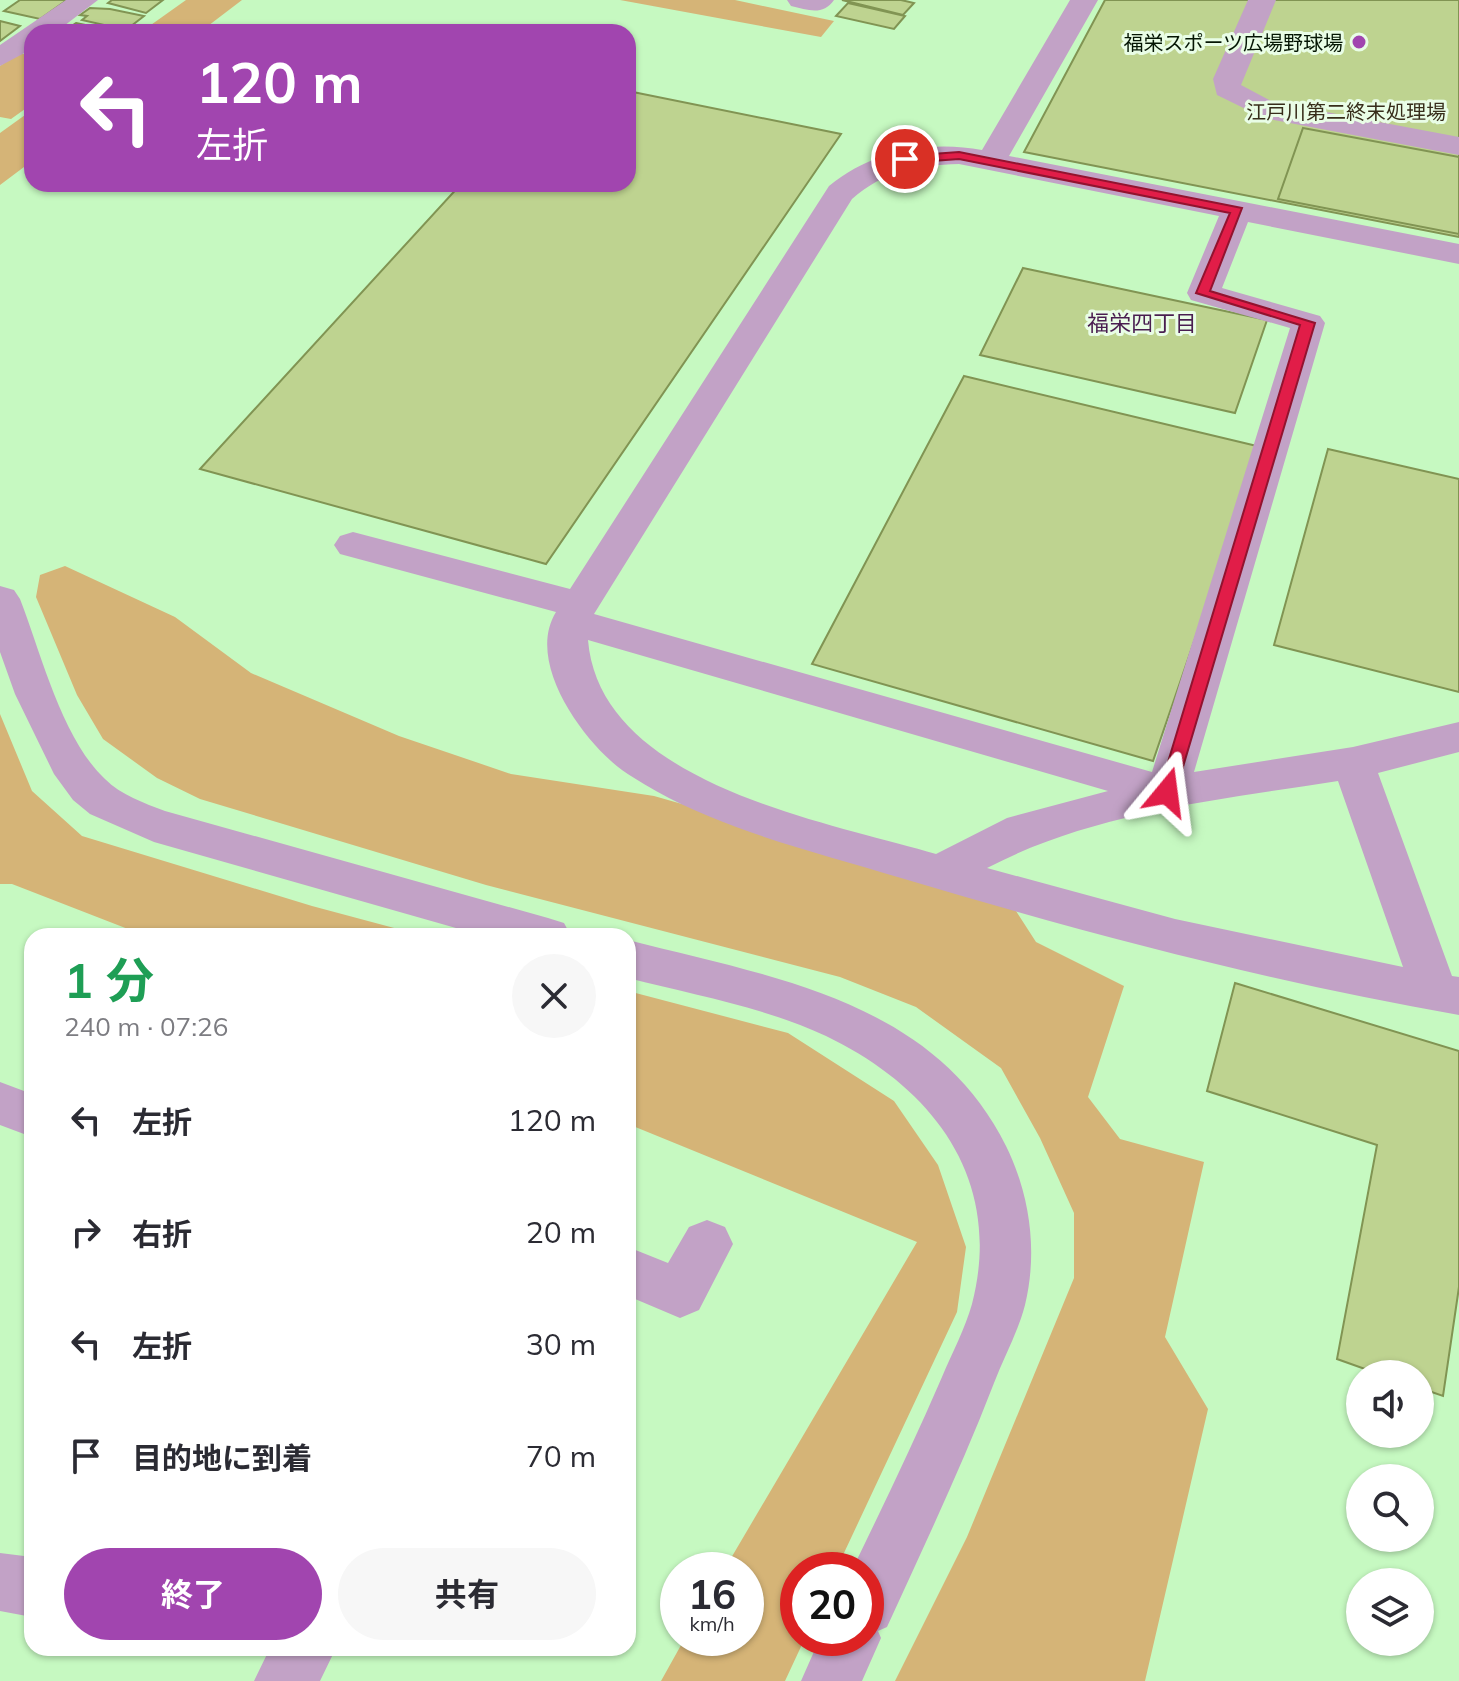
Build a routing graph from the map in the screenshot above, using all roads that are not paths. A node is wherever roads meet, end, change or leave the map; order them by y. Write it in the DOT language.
graph roads {
  1 [pos="84,0"];
  2 [pos="801,0"];
  3 [pos="820,0"];
  4 [pos="1084,0"];
  5 [pos="1262,0"];
  6 [pos="50,24"];
  7 [pos="24,41"];
  8 [pos="3,54"];
  9 [pos="1459,146"];
  10 [pos="990,162"];
  11 [pos="1237,210"];
  12 [pos="1459,254"];
  13 [pos="353,545"];
  14 [pos="0,599"];
  15 [pos="575,613"];
  16 [pos="1459,737"];
  17 [pos="1353,763"];
  18 [pos="1167,792"];
  19 [pos="940,872"];
  20 [pos="520,928"];
  21 [pos="636,961"];
  22 [pos="1447,994"];
  23 [pos="0,1103"];
  24 [pos="24,1113"];
  25 [pos="707,1244"];
  26 [pos="636,1274"];
  27 [pos="884,1568"];
  28 [pos="0,1582"];
  29 [pos="24,1586"];
  30 [pos="301,1656"];
  31 [pos="843,1656"];
  32 [pos="284,1681"];
  33 [pos="831,1681"];
  1 -- 6 [label="street"];
  2 -- 3 [label="street"];
  4 -- 10 [label="street"];
  5 -- 9 [label="street"];
  7 -- 8 [label="street"];
  10 -- 11 [label="street"];
  10 -- 15 [label="street"];
  11 -- 12 [label="street"];
  11 -- 18 [label="street"];
  13 -- 15 [label="street"];
  14 -- 20 [label="street"];
  15 -- 18 [label="street"];
  15 -- 19 [label="street"];
  16 -- 17 [label="street"];
  17 -- 18 [label="street"];
  17 -- 22 [label="street"];
  18 -- 19 [label="street"];
  19 -- 22 [label="street"];
  21 -- 27 [label="street"];
  23 -- 24 [label="street"];
  25 -- 26 [label="street"];
  28 -- 29 [label="street"];
  30 -- 32 [label="street"];
  31 -- 33 [label="street"];
}
